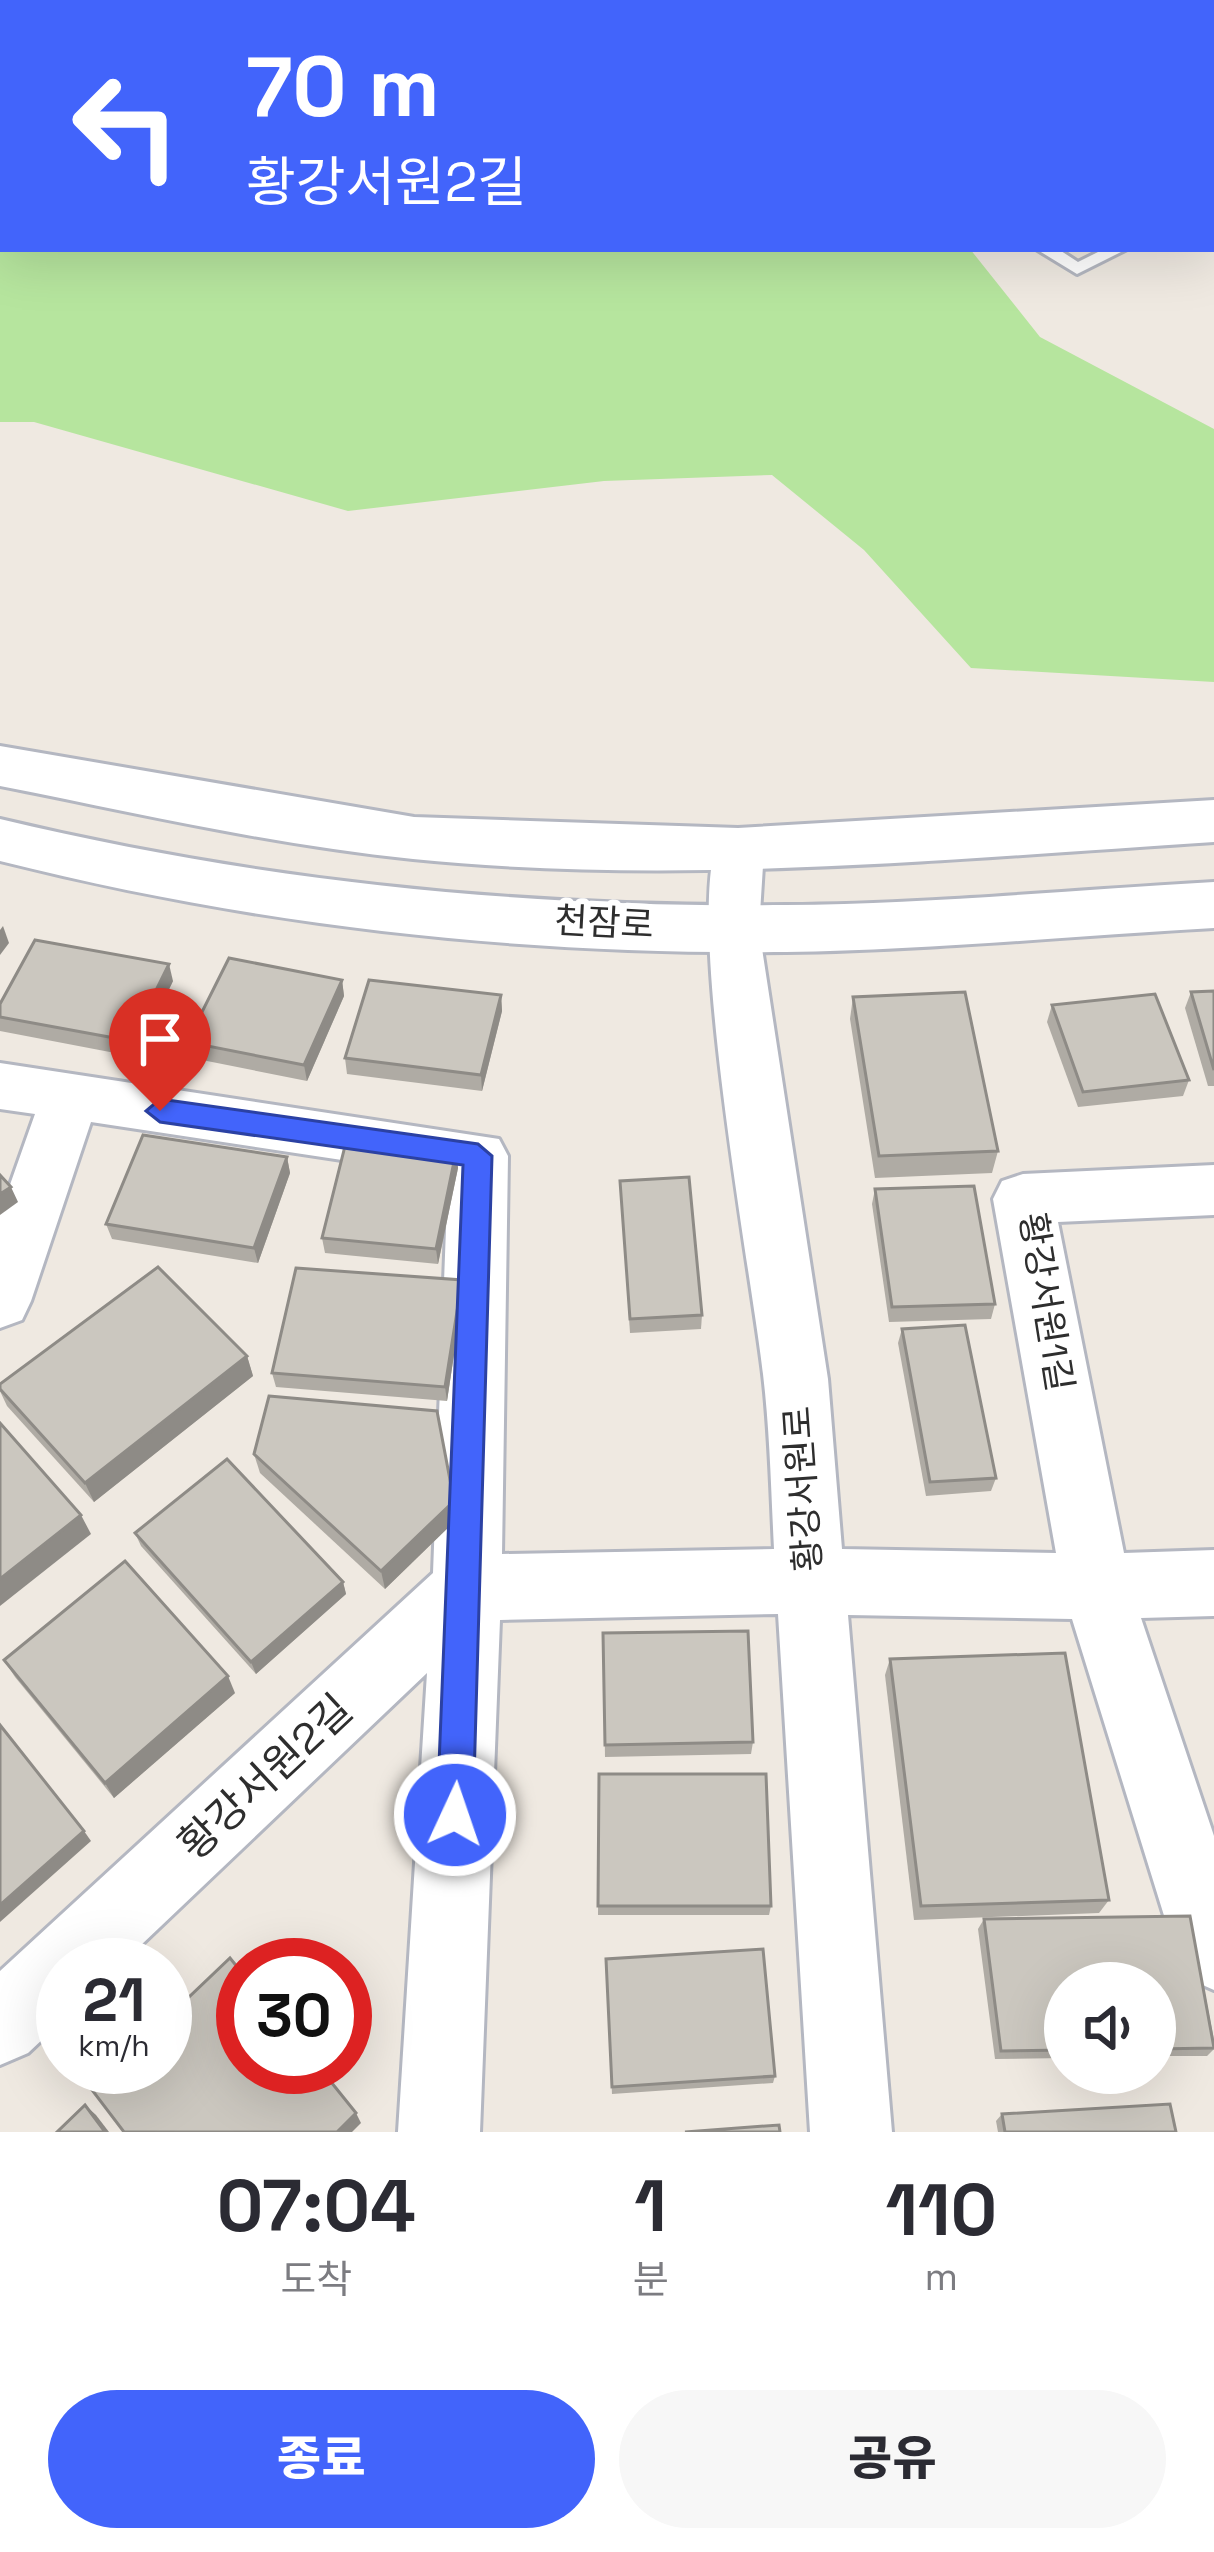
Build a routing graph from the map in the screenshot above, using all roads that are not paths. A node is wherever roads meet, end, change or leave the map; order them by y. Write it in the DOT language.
graph roads {
  1 [pos="1050,252"];
  2 [pos="1112,252"];
  3 [pos="0,766"];
  4 [pos="1214,821"];
  5 [pos="0,840"];
  6 [pos="738,850"];
  7 [pos="1214,905"];
  8 [pos="732,929"];
  9 [pos="0,1086"];
  10 [pos="70,1098"];
  11 [pos="1214,1190"];
  12 [pos="0,1301"];
  13 [pos="810,1581"];
  14 [pos="1214,1583"];
  15 [pos="1096,1587"];
  16 [pos="467,1588"];
  17 [pos="92,1938"];
  18 [pos="1214,1951"];
  19 [pos="36,1991"];
  20 [pos="0,2025"];
  21 [pos="439,2132"];
  22 [pos="851,2132"];
  1 -- 2 [label="lane"];
  3 -- 6 [label="street"];
  4 -- 6 [label="street"];
  5 -- 8 [label="street, 천잠로"];
  6 -- 8 [label="street, 황강서원로"];
  7 -- 8 [label="street, 천잠로"];
  8 -- 13 [label="street, 황강서원로"];
  9 -- 10 [label="street"];
  10 -- 12 [label="street"];
  10 -- 16 [label="street"];
  11 -- 15 [label="street, 황강서원1길"];
  13 -- 15 [label="street"];
  13 -- 16 [label="street"];
  13 -- 22 [label="street, 황강서원로"];
  14 -- 15 [label="street"];
  15 -- 18 [label="street"];
  16 -- 17 [label="street, 황강서원2길"];
  16 -- 21 [label="street"];
  19 -- 20 [label="street, 황강서원2길"];
}
